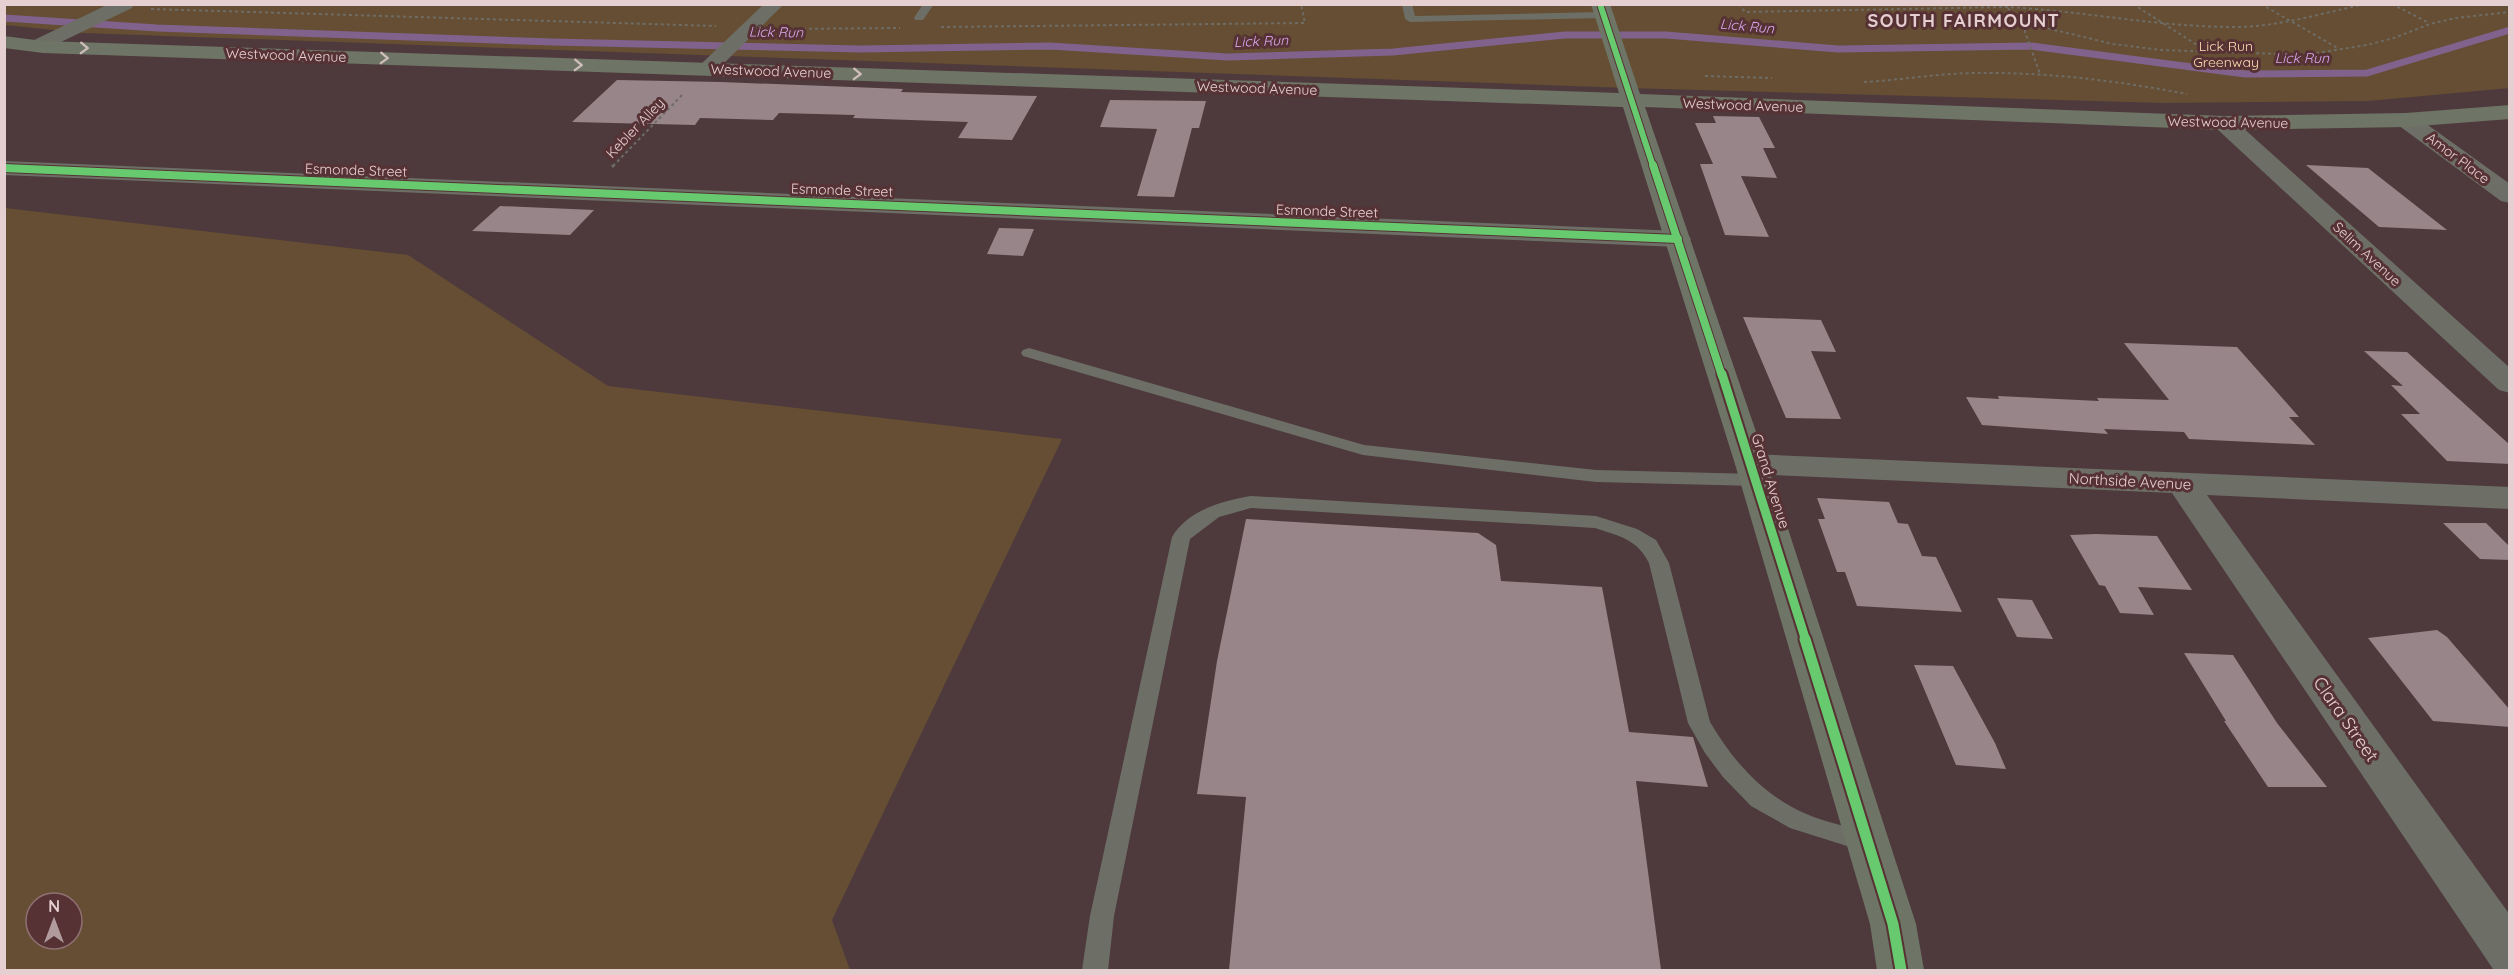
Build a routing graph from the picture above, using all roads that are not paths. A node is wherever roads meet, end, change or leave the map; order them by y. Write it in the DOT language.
graph roads {
  1 [pos="124,4"];
  2 [pos="775,4"];
  3 [pos="929,4"];
  4 [pos="1407,4"];
  5 [pos="919,18"];
  6 [pos="1605,23"];
  7 [pos="4,42"];
  8 [pos="38,46"];
  9 [pos="708,69"];
  10 [pos="1630,100"];
  11 [pos="2510,112"];
  12 [pos="2406,120"];
  13 [pos="2224,123"];
  14 [pos="4,168"];
  15 [pos="2510,196"];
  16 [pos="1678,239"];
  17 [pos="1029,353"];
  18 [pos="2510,384"];
  19 [pos="1753,472"];
  20 [pos="2182,483"];
  21 [pos="2510,498"];
  22 [pos="1868,842"];
  23 [pos="2510,954"];
  24 [pos="1095,970"];
  25 [pos="1901,970"];
  1 -- 8 [label="street"];
  2 -- 9 [label="street"];
  3 -- 5 [label="lane"];
  4 -- 6 [label="lane"];
  6 -- 10 [label="main road, Grand Avenue"];
  7 -- 8 [label="main road, Westwood Avenue"];
  8 -- 9 [label="main road, Westwood Avenue, one-way"];
  9 -- 10 [label="main road, Westwood Avenue, one-way"];
  10 -- 13 [label="main road, Westwood Avenue"];
  10 -- 16 [label="main road, Grand Avenue"];
  11 -- 12 [label="main road, Westwood Avenue"];
  12 -- 13 [label="main road, Westwood Avenue"];
  12 -- 15 [label="street, Amor Place"];
  13 -- 18 [label="street, Selim Avenue"];
  14 -- 16 [label="street, Esmonde Street"];
  16 -- 19 [label="main road, Grand Avenue"];
  17 -- 19 [label="lane"];
  19 -- 20 [label="street, Northside Avenue"];
  19 -- 22 [label="main road, Grand Avenue"];
  20 -- 21 [label="street, Northside Avenue"];
  20 -- 23 [label="street, Clara Street"];
  22 -- 24 [label="lane"];
  22 -- 25 [label="main road, Grand Avenue"];
}
